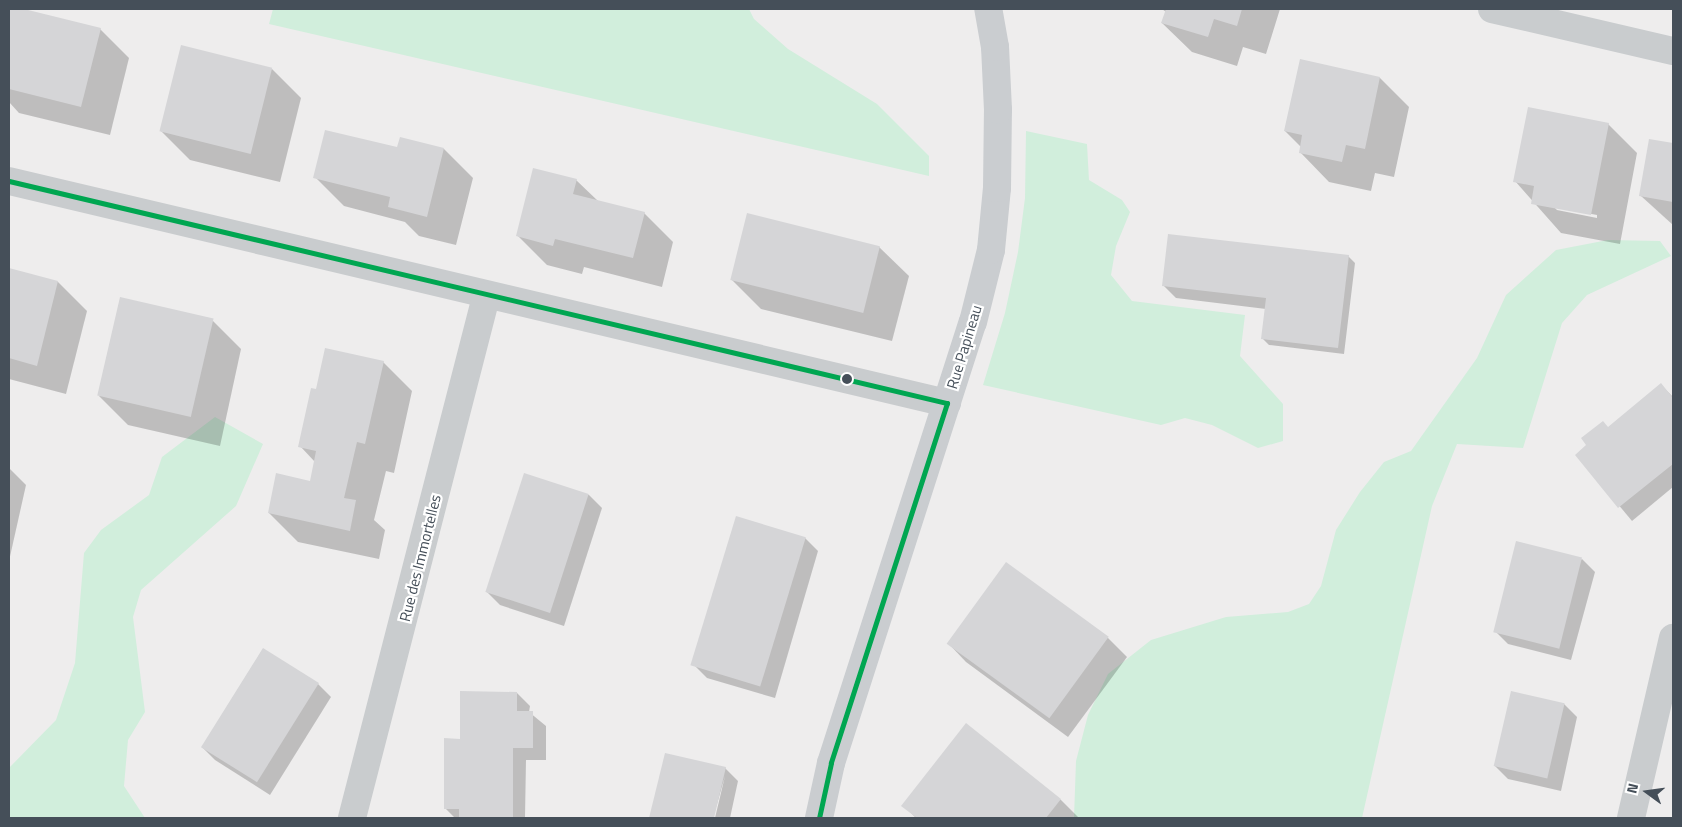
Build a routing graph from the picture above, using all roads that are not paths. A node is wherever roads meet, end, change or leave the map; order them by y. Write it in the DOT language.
graph roads {
  1 [pos="988,9"];
  2 [pos="1492,9"];
  3 [pos="1673,50"];
  4 [pos="9,181"];
  5 [pos="486,296"];
  6 [pos="947,403"];
  7 [pos="1673,638"];
  8 [pos="352,818"];
  9 [pos="819,818"];
  10 [pos="1631,818"];
  1 -- 6 [label="street, Rue Papineau"];
  2 -- 3 [label="street"];
  4 -- 5 [label="street"];
  5 -- 6 [label="street"];
  5 -- 8 [label="street, Rue des Immortelles"];
  6 -- 9 [label="street, Rue Papineau"];
  7 -- 10 [label="street"];
}
